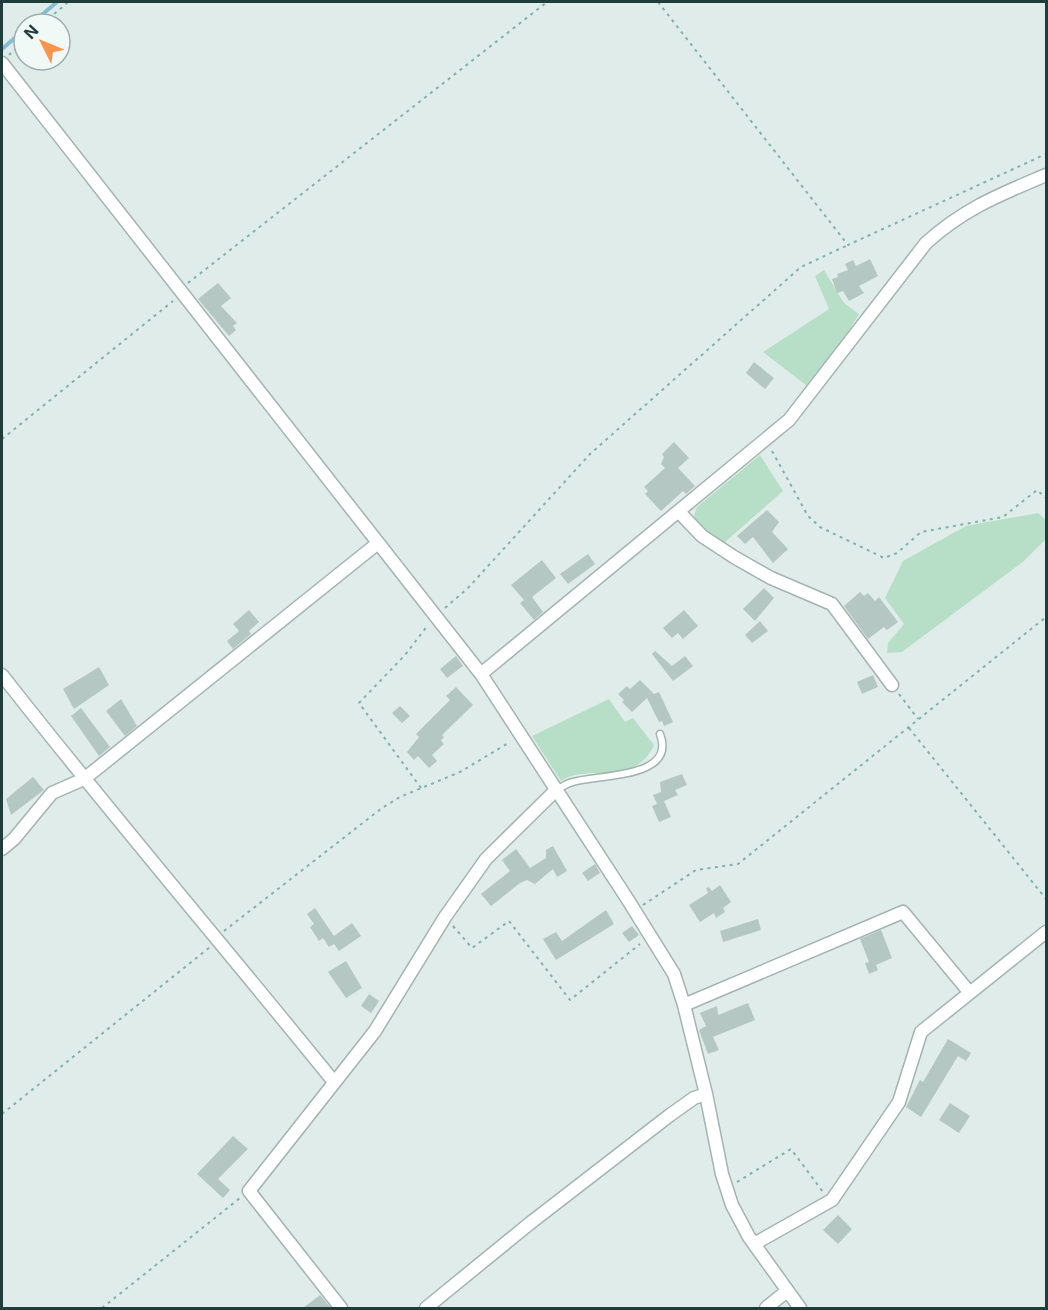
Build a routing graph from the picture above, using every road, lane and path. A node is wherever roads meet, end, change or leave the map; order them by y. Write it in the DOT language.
graph roads {
  1 [pos="68,2"];
  2 [pos="547,2"];
  3 [pos="658,2"];
  4 [pos="57,12"];
  5 [pos="2,63"];
  6 [pos="1047,154"];
  7 [pos="1047,174"];
  8 [pos="848,245"];
  9 [pos="179,290"];
  10 [pos="2,439"];
  11 [pos="766,440"];
  12 [pos="1047,498"];
  13 [pos="680,513"];
  14 [pos="378,543"];
  15 [pos="435,616"];
  16 [pos="1047,617"];
  17 [pos="481,674"];
  18 [pos="2,675"];
  19 [pos="892,685"];
  20 [pos="918,719"];
  21 [pos="909,728"];
  22 [pos="660,734"];
  23 [pos="520,736"];
  24 [pos="84,779"];
  25 [pos="421,788"];
  26 [pos="556,790"];
  27 [pos="2,849"];
  28 [pos="1047,899"];
  29 [pos="635,911"];
  30 [pos="445,917"];
  31 [pos="1047,932"];
  32 [pos="650,936"];
  33 [pos="218,938"];
  34 [pos="970,993"];
  35 [pos="684,1005"];
  36 [pos="334,1082"];
  37 [pos="706,1094"];
  38 [pos="2,1114"];
  39 [pos="727,1189"];
  40 [pos="249,1191"];
  41 [pos="830,1201"];
  42 [pos="754,1244"];
  43 [pos="787,1292"];
  44 [pos="102,1308"];
  45 [pos="341,1308"];
  46 [pos="426,1308"];
  47 [pos="766,1308"];
  48 [pos="800,1308"];
  1 -- 4 [label="path"];
  2 -- 9 [label="path"];
  3 -- 8 [label="path"];
  5 -- 9 [label="street"];
  6 -- 8 [label="path"];
  7 -- 11 [label="street"];
  8 -- 15 [label="path"];
  9 -- 10 [label="path"];
  9 -- 14 [label="street"];
  11 -- 12 [label="path"];
  11 -- 13 [label="street"];
  13 -- 17 [label="street"];
  13 -- 19 [label="street"];
  14 -- 15 [label="street"];
  14 -- 24 [label="street"];
  15 -- 17 [label="street"];
  15 -- 25 [label="path"];
  16 -- 20 [label="path"];
  17 -- 23 [label="street"];
  18 -- 24 [label="street"];
  19 -- 20 [label="path"];
  20 -- 21 [label="path"];
  21 -- 28 [label="path"];
  21 -- 29 [label="path"];
  22 -- 26 [label="lane"];
  23 -- 25 [label="path"];
  23 -- 26 [label="street"];
  24 -- 27 [label="street"];
  24 -- 33 [label="street"];
  25 -- 33 [label="path"];
  26 -- 29 [label="street"];
  26 -- 30 [label="street"];
  29 -- 32 [label="street"];
  30 -- 32 [label="path"];
  30 -- 36 [label="street"];
  31 -- 34 [label="street"];
  32 -- 35 [label="street"];
  33 -- 36 [label="street"];
  33 -- 38 [label="path"];
  34 -- 35 [label="street"];
  34 -- 41 [label="street"];
  35 -- 37 [label="street"];
  36 -- 40 [label="street"];
  37 -- 39 [label="street"];
  37 -- 46 [label="street"];
  39 -- 41 [label="path"];
  39 -- 42 [label="street"];
  40 -- 44 [label="path"];
  40 -- 45 [label="street"];
  41 -- 42 [label="street"];
  42 -- 43 [label="street"];
  43 -- 47 [label="street"];
  43 -- 48 [label="street"];
}
